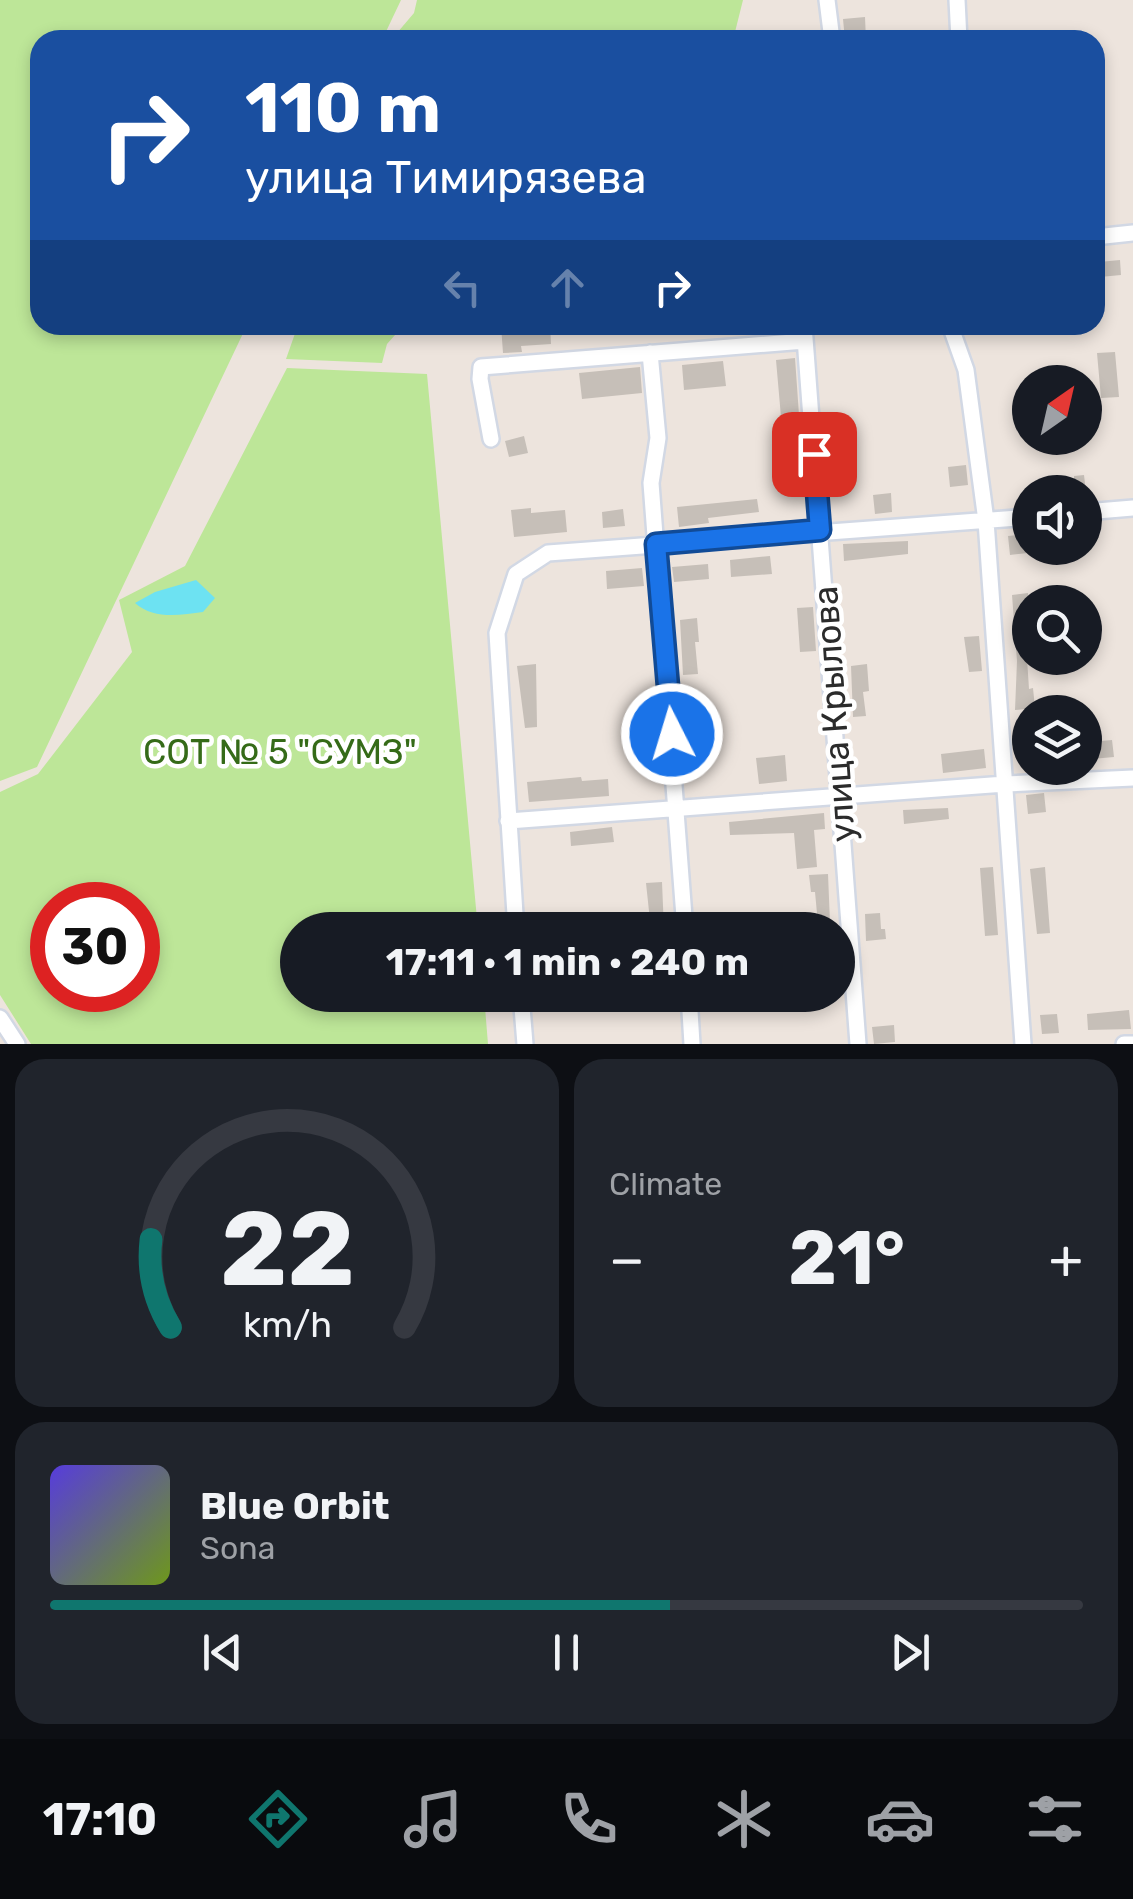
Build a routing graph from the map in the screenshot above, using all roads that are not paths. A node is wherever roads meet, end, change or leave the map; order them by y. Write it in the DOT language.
graph roads {
  1 [pos="827,0"];
  2 [pos="957,0"];
  3 [pos="831,30"];
  4 [pos="958,30"];
  5 [pos="1133,233"];
  6 [pos="1105,236"];
  7 [pos="789,335"];
  8 [pos="805,335"];
  9 [pos="954,335"];
  10 [pos="650,352"];
  11 [pos="491,439"];
  12 [pos="1133,508"];
  13 [pos="1102,511"];
  14 [pos="1012,519"];
  15 [pos="986,521"];
  16 [pos="820,530"];
  17 [pos="656,544"];
  18 [pos="1133,778"];
  19 [pos="1005,784"];
  20 [pos="841,796"];
  21 [pos="678,810"];
  22 [pos="508,821"];
  23 [pos="515,912"];
  24 [pos="684,912"];
  25 [pos="522,1012"];
  26 [pos="690,1012"];
  27 [pos="0,1018"];
  28 [pos="17,1044"];
  29 [pos="525,1044"];
  30 [pos="692,1044"];
  31 [pos="858,1044"];
  32 [pos="1024,1044"];
  33 [pos="1124,1044"];
  34 [pos="1133,1044"];
  1 -- 3 [label="street"];
  2 -- 4 [label="street"];
  5 -- 6 [label="street"];
  7 -- 10 [label="street"];
  8 -- 16 [label="street, улица Крылова"];
  9 -- 15 [label="street"];
  10 -- 11 [label="street"];
  10 -- 17 [label="street"];
  12 -- 13 [label="street"];
  14 -- 15 [label="street"];
  15 -- 16 [label="street"];
  15 -- 19 [label="street"];
  16 -- 17 [label="street"];
  16 -- 20 [label="street, улица Крылова"];
  17 -- 21 [label="street"];
  17 -- 22 [label="street"];
  18 -- 19 [label="street"];
  19 -- 20 [label="street"];
  19 -- 32 [label="street"];
  20 -- 21 [label="street"];
  20 -- 31 [label="street, улица Крылова"];
  21 -- 22 [label="street"];
  21 -- 24 [label="street"];
  22 -- 23 [label="street"];
  25 -- 29 [label="street"];
  26 -- 30 [label="street"];
  27 -- 28 [label="street"];
  33 -- 34 [label="street"];
}
